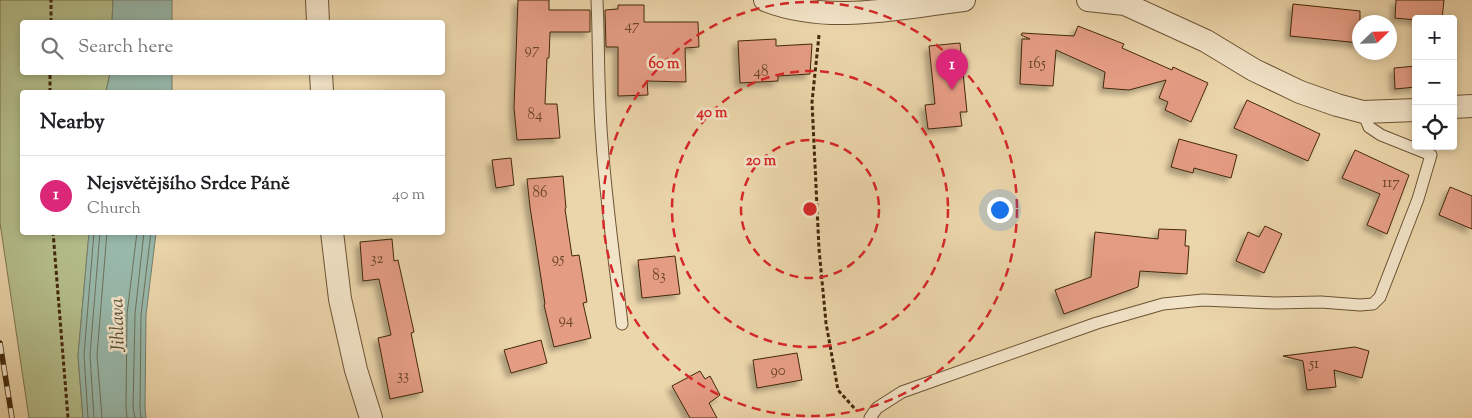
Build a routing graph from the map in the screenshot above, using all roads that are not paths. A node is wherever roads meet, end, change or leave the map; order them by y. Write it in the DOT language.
graph roads {
  1 [pos="317,0"];
  2 [pos="597,0"];
  3 [pos="765,0"];
  4 [pos="964,0"];
  5 [pos="1088,0"];
  6 [pos="1128,2"];
  7 [pos="856,6"];
  8 [pos="318,20"];
  9 [pos="321,75"];
  10 [pos="322,90"];
  11 [pos="1472,106"];
  12 [pos="1457,107"];
  13 [pos="1412,110"];
  14 [pos="1363,112"];
  15 [pos="1432,151"];
  16 [pos="332,235"];
  17 [pos="622,324"];
  18 [pos="372,418"];
  19 [pos="870,418"];
  1 -- 8 [label="street"];
  2 -- 17 [label="lane"];
  3 -- 7 [label="street"];
  4 -- 7 [label="street"];
  5 -- 6 [label="street"];
  6 -- 14 [label="street"];
  9 -- 10 [label="street"];
  11 -- 12 [label="street"];
  13 -- 14 [label="street"];
  14 -- 15 [label="lane"];
  15 -- 19 [label="lane"];
  16 -- 18 [label="street"];
}
